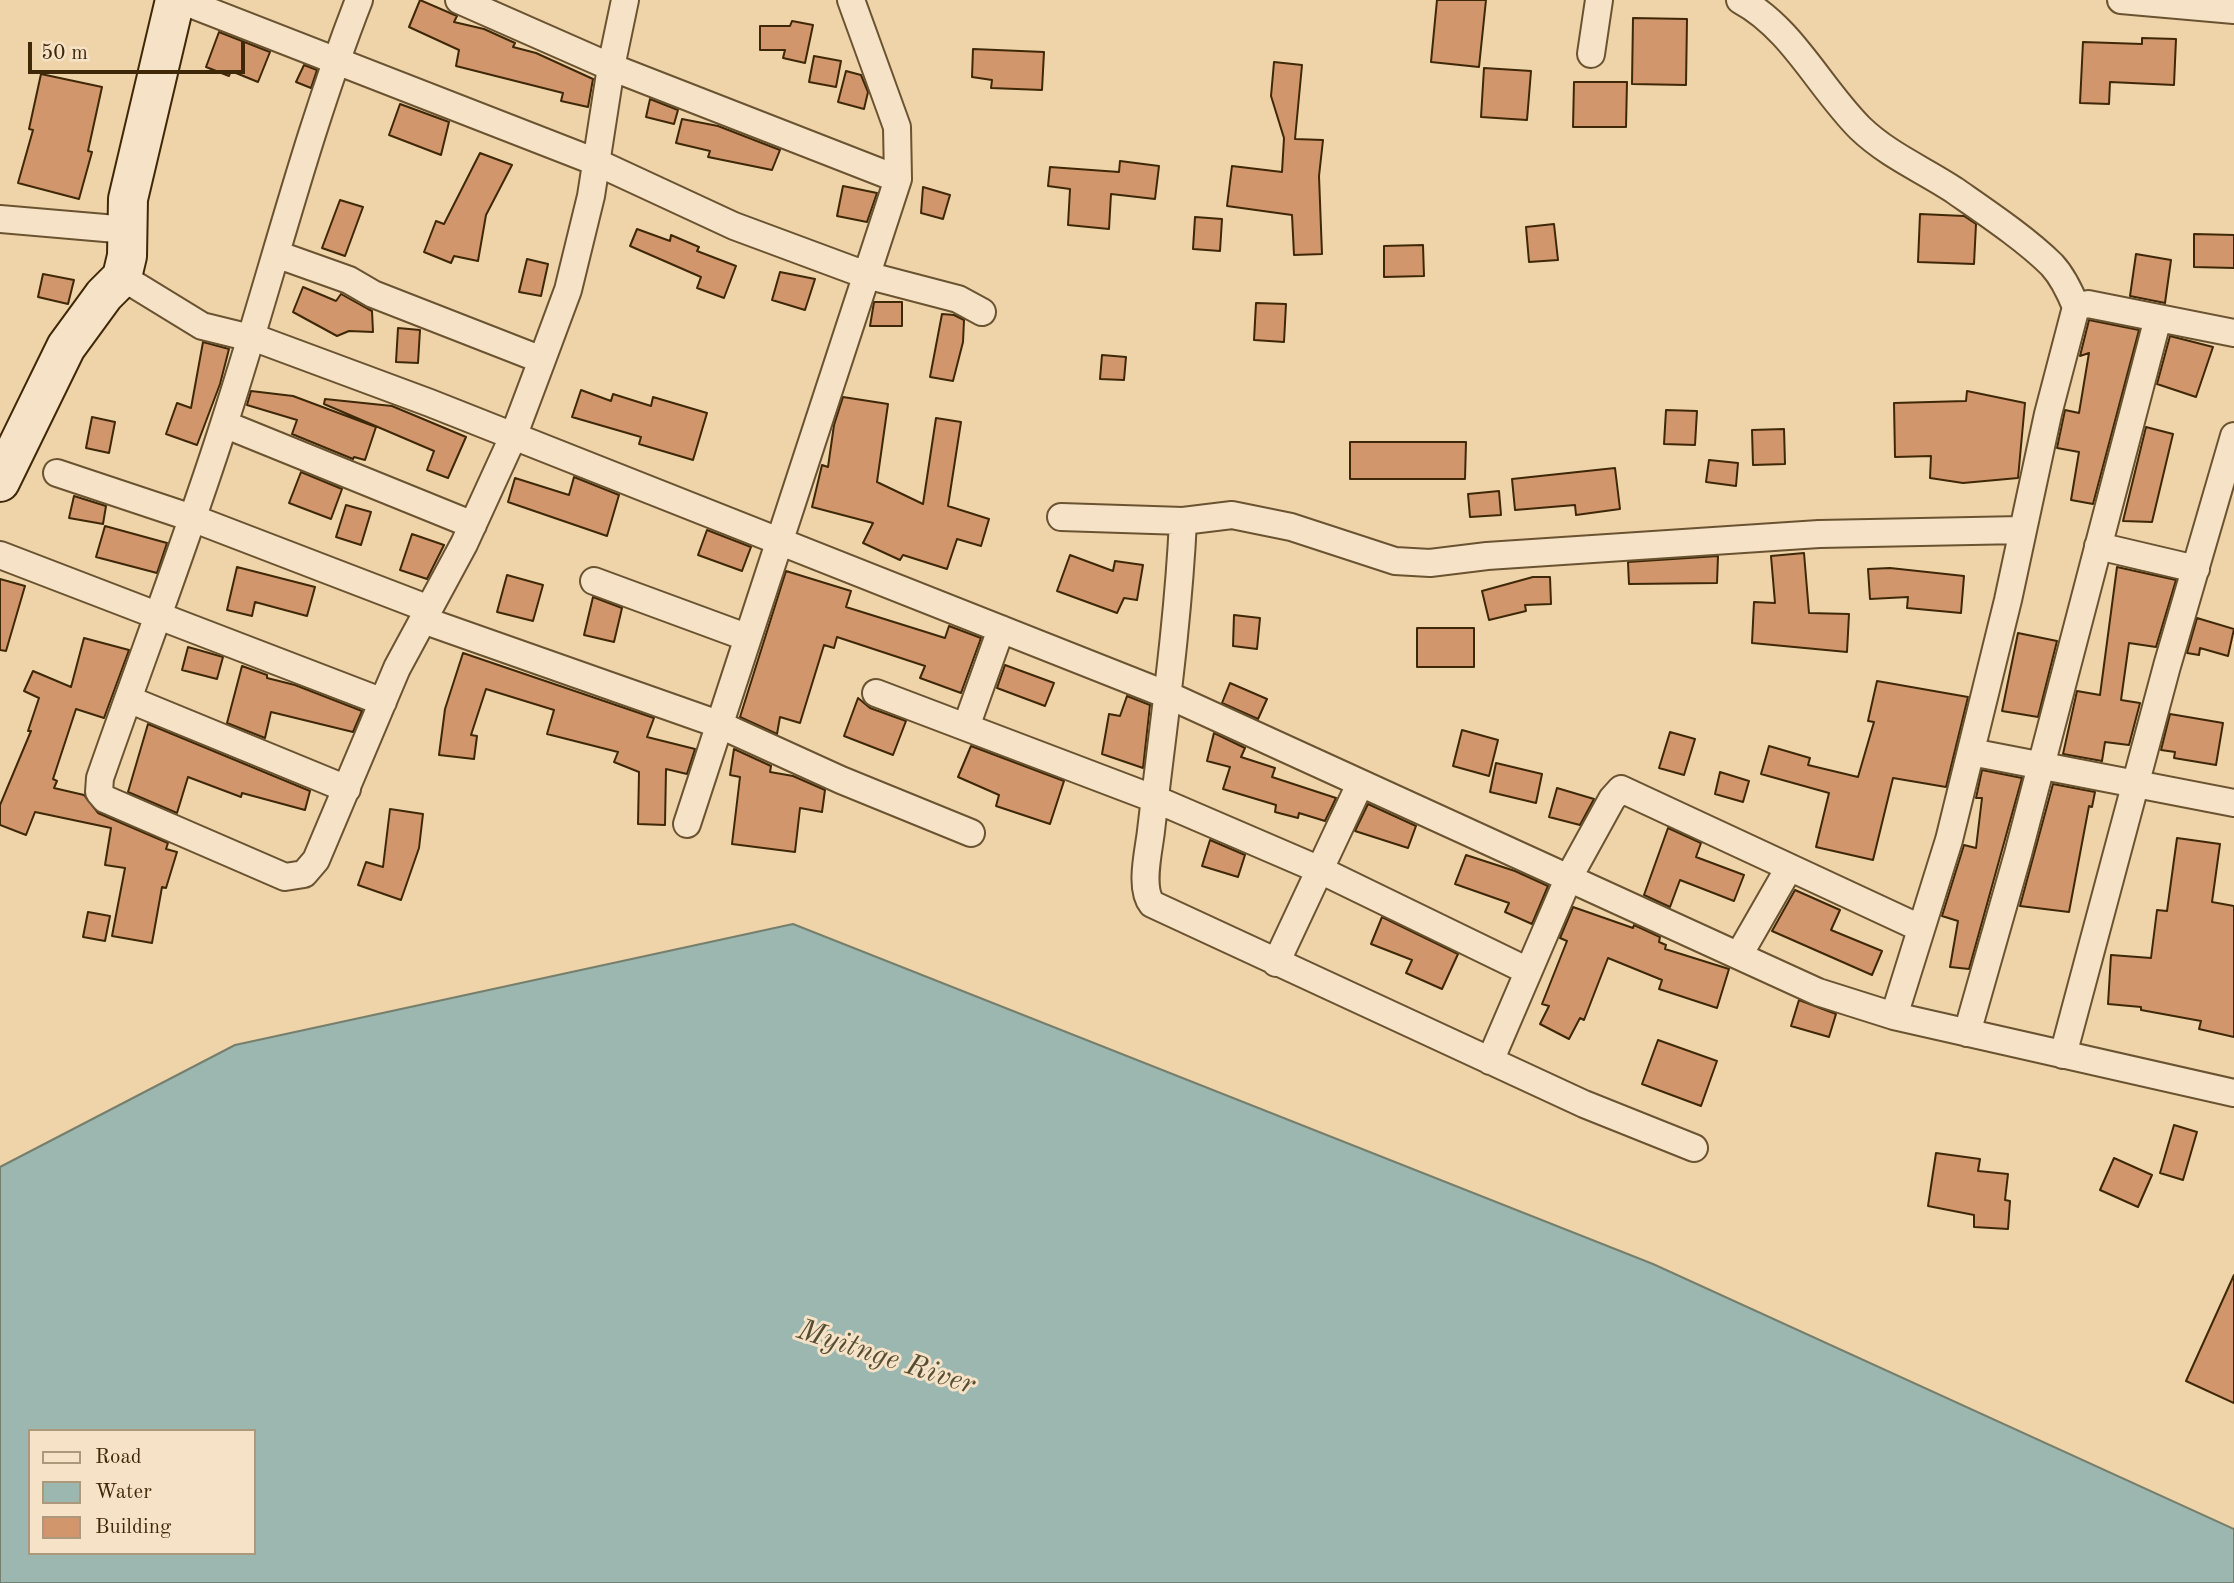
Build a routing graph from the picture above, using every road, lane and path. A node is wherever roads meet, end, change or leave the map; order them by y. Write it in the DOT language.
graph roads {
  1 [pos="177,0"];
  2 [pos="359,0"];
  3 [pos="459,0"];
  4 [pos="625,0"];
  5 [pos="851,0"];
  6 [pos="1600,0"];
  7 [pos="1740,0"];
  8 [pos="2121,0"];
  9 [pos="2234,10"];
  10 [pos="1591,54"];
  11 [pos="335,61"];
  12 [pos="611,67"];
  13 [pos="596,162"];
  14 [pos="898,179"];
  15 [pos="0,219"];
  16 [pos="128,230"];
  17 [pos="276,254"];
  18 [pos="866,275"];
  19 [pos="122,277"];
  20 [pos="2076,307"];
  21 [pos="982,312"];
  22 [pos="2158,318"];
  23 [pos="2234,333"];
  24 [pos="250,338"];
  25 [pos="542,360"];
  26 [pos="224,424"];
  27 [pos="2234,436"];
  28 [pos="513,437"];
  29 [pos="57,473"];
  30 [pos="0,482"];
  31 [pos="1061,517"];
  32 [pos="192,518"];
  33 [pos="1183,521"];
  34 [pos="473,525"];
  35 [pos="2022,530"];
  36 [pos="778,541"];
  37 [pos="2098,546"];
  38 [pos="0,555"];
  39 [pos="2196,569"];
  40 [pos="594,581"];
  41 [pos="426,615"];
  42 [pos="157,618"];
  43 [pos="1000,629"];
  44 [pos="746,637"];
  45 [pos="876,693"];
  46 [pos="1170,696"];
  47 [pos="128,699"];
  48 [pos="383,702"];
  49 [pos="718,724"];
  50 [pos="965,727"];
  51 [pos="1971,752"];
  52 [pos="2041,764"];
  53 [pos="2137,783"];
  54 [pos="1360,784"];
  55 [pos="347,789"];
  56 [pos="1155,799"];
  57 [pos="2234,803"];
  58 [pos="687,824"];
  59 [pos="971,833"];
  60 [pos="1789,868"];
  61 [pos="1320,870"];
  62 [pos="1569,877"];
  63 [pos="1920,928"];
  64 [pos="1739,955"];
  65 [pos="1276,963"];
  66 [pos="1528,971"];
  67 [pos="1894,1016"];
  68 [pos="1967,1033"];
  69 [pos="2063,1055"];
  70 [pos="1490,1061"];
  71 [pos="2234,1093"];
  72 [pos="1693,1148"];
  1 -- 11 [label="street"];
  1 -- 16 [label="street"];
  2 -- 11 [label="street"];
  3 -- 12 [label="street"];
  4 -- 12 [label="street"];
  5 -- 14 [label="street"];
  6 -- 10 [label="street"];
  7 -- 20 [label="street"];
  8 -- 9 [label="street"];
  11 -- 13 [label="street"];
  11 -- 17 [label="street"];
  12 -- 13 [label="street"];
  12 -- 14 [label="street"];
  13 -- 18 [label="street"];
  13 -- 25 [label="street"];
  14 -- 18 [label="street"];
  15 -- 16 [label="street"];
  16 -- 19 [label="street"];
  17 -- 24 [label="street"];
  17 -- 25 [label="street"];
  18 -- 21 [label="street"];
  18 -- 36 [label="street"];
  19 -- 24 [label="street"];
  19 -- 30 [label="street"];
  20 -- 22 [label="street"];
  20 -- 35 [label="street"];
  22 -- 23 [label="street"];
  22 -- 37 [label="street"];
  24 -- 26 [label="street"];
  24 -- 28 [label="street"];
  25 -- 28 [label="street"];
  26 -- 32 [label="street"];
  26 -- 34 [label="street"];
  27 -- 39 [label="street"];
  28 -- 34 [label="street"];
  28 -- 36 [label="street"];
  29 -- 32 [label="street"];
  31 -- 33 [label="street"];
  32 -- 41 [label="street"];
  32 -- 42 [label="street"];
  33 -- 35 [label="street"];
  33 -- 46 [label="street"];
  34 -- 41 [label="street"];
  35 -- 51 [label="street"];
  36 -- 43 [label="street"];
  36 -- 44 [label="street"];
  37 -- 39 [label="street"];
  37 -- 52 [label="street"];
  38 -- 42 [label="street"];
  39 -- 53 [label="street"];
  40 -- 44 [label="street"];
  41 -- 48 [label="street"];
  41 -- 49 [label="street"];
  42 -- 47 [label="street"];
  42 -- 48 [label="street"];
  43 -- 46 [label="street"];
  43 -- 50 [label="street"];
  44 -- 49 [label="street"];
  45 -- 50 [label="street"];
  46 -- 54 [label="street"];
  46 -- 56 [label="street"];
  47 -- 55 [label="street"];
  47 -- 55 [label="street"];
  48 -- 55 [label="street"];
  49 -- 58 [label="street"];
  49 -- 59 [label="street"];
  50 -- 56 [label="street"];
  51 -- 52 [label="street"];
  51 -- 63 [label="street"];
  52 -- 53 [label="street"];
  52 -- 68 [label="street"];
  53 -- 57 [label="street"];
  53 -- 69 [label="street"];
  54 -- 61 [label="street"];
  54 -- 62 [label="street"];
  56 -- 61 [label="street"];
  56 -- 65 [label="street"];
  60 -- 62 [label="street"];
  60 -- 63 [label="street"];
  60 -- 64 [label="street"];
  61 -- 65 [label="street"];
  61 -- 66 [label="street"];
  62 -- 64 [label="street"];
  62 -- 66 [label="street"];
  63 -- 67 [label="street"];
  64 -- 67 [label="street"];
  65 -- 70 [label="street"];
  66 -- 70 [label="street"];
  67 -- 68 [label="street"];
  68 -- 69 [label="street"];
  69 -- 71 [label="street"];
  70 -- 72 [label="street"];
}
